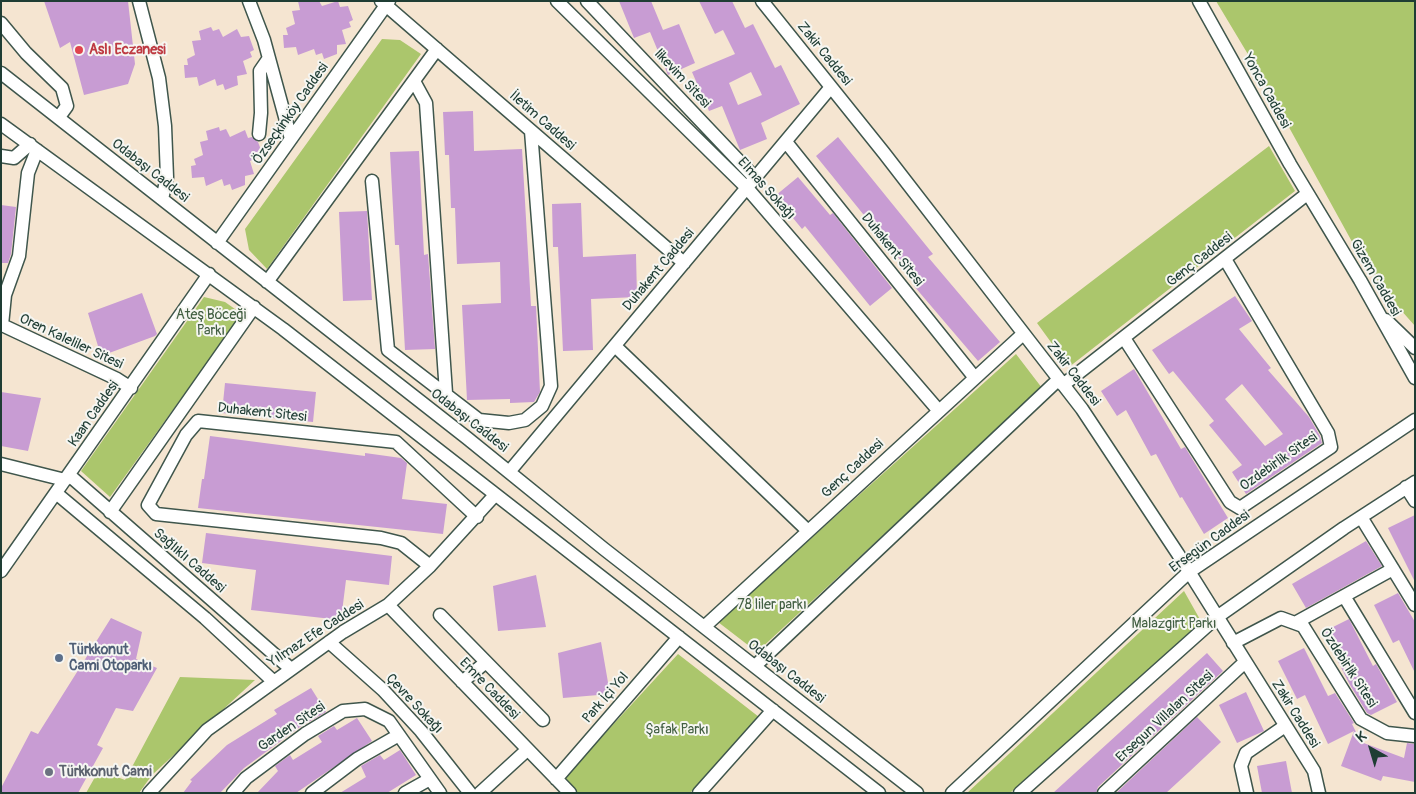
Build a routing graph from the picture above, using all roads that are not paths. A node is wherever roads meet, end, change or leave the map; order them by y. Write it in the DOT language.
graph roads {
  1 [pos="139,1"];
  2 [pos="249,1"];
  3 [pos="557,1"];
  4 [pos="587,1"];
  5 [pos="762,1"];
  6 [pos="1200,1"];
  7 [pos="386,3"];
  8 [pos="1,23"];
  9 [pos="437,49"];
  10 [pos="269,58"];
  11 [pos="1,72"];
  12 [pos="414,81"];
  13 [pos="832,88"];
  14 [pos="59,118"];
  15 [pos="1,124"];
  16 [pos="531,131"];
  17 [pos="258,134"];
  18 [pos="291,139"];
  19 [pos="786,142"];
  20 [pos="33,147"];
  21 [pos="1,156"];
  22 [pos="372,181"];
  23 [pos="751,183"];
  24 [pos="1307,194"];
  25 [pos="162,199"];
  26 [pos="218,243"];
  27 [pos="1225,260"];
  28 [pos="684,263"];
  29 [pos="209,274"];
  30 [pos="267,282"];
  31 [pos="3,294"];
  32 [pos="254,308"];
  33 [pos="1376,310"];
  34 [pos="1023,334"];
  35 [pos="1124,338"];
  36 [pos="615,346"];
  37 [pos="1415,348"];
  38 [pos="975,378"];
  39 [pos="1415,378"];
  40 [pos="1061,382"];
  41 [pos="131,388"];
  42 [pos="446,393"];
  43 [pos="939,411"];
  44 [pos="1415,420"];
  45 [pos="1,464"];
  46 [pos="509,472"];
  47 [pos="67,478"];
  48 [pos="1410,484"];
  49 [pos="56,493"];
  50 [pos="496,495"];
  51 [pos="1415,502"];
  52 [pos="110,512"];
  53 [pos="1361,516"];
  54 [pos="477,517"];
  55 [pos="808,531"];
  56 [pos="430,566"];
  57 [pos="1393,569"];
  58 [pos="1,571"];
  59 [pos="1189,572"];
  60 [pos="1344,596"];
  61 [pos="388,605"];
  62 [pos="1415,605"];
  63 [pos="440,615"];
  64 [pos="1218,617"];
  65 [pos="1295,623"];
  66 [pos="704,626"];
  67 [pos="679,637"];
  68 [pos="329,642"];
  69 [pos="1234,643"];
  70 [pos="486,662"];
  71 [pos="1245,662"];
  72 [pos="755,666"];
  73 [pos="291,669"];
  74 [pos="273,681"];
  75 [pos="462,682"];
  76 [pos="773,710"];
  77 [pos="1415,713"];
  78 [pos="543,720"];
  79 [pos="1285,726"];
  80 [pos="399,735"];
  81 [pos="1415,736"];
  82 [pos="527,750"];
  83 [pos="430,779"];
  84 [pos="556,779"];
  85 [pos="149,793"];
  86 [pos="233,793"];
  87 [pos="312,793"];
  88 [pos="405,793"];
  89 [pos="440,793"];
  90 [pos="470,793"];
  91 [pos="480,793"];
  92 [pos="570,793"];
  93 [pos="699,793"];
  94 [pos="879,793"];
  95 [pos="917,793"];
  96 [pos="952,793"];
  97 [pos="1020,793"];
  98 [pos="1104,793"];
  99 [pos="1247,793"];
  100 [pos="1318,793"];
  1 -- 25 [label="street"];
  2 -- 10 [label="street"];
  3 -- 23 [label="street, Elmas Sokağı"];
  4 -- 23 [label="street, likevim Sitesi"];
  5 -- 13 [label="street, Zakir Caddesi"];
  6 -- 24 [label="street, Yonca Caddesi"];
  7 -- 9 [label="street, İletim Caddesi"];
  7 -- 18 [label="street, Özseçkinköy Caddesi"];
  8 -- 14 [label="street"];
  9 -- 12 [label="street"];
  9 -- 16 [label="street, İletim Caddesi"];
  10 -- 17 [label="street"];
  10 -- 18 [label="street"];
  11 -- 14 [label="street, Odabaşı Caddesi"];
  12 -- 30 [label="street"];
  12 -- 42 [label="street"];
  13 -- 19 [label="street, Duhakent Caddesi"];
  13 -- 34 [label="street, Zakir Caddesi"];
  14 -- 25 [label="street, Odabaşı Caddesi"];
  15 -- 20 [label="street"];
  16 -- 28 [label="street, İletim Caddesi"];
  16 -- 42 [label="street"];
  18 -- 26 [label="street, Özseçkinköy Caddesi"];
  19 -- 23 [label="street, Duhakent Caddesi"];
  19 -- 38 [label="street, Duhakent Sitesi"];
  20 -- 21 [label="street"];
  20 -- 29 [label="street"];
  20 -- 31 [label="street"];
  22 -- 42 [label="street"];
  23 -- 28 [label="street, Duhakent Caddesi"];
  23 -- 43 [label="street, Elmas Sokağı"];
  24 -- 27 [label="street, Genç Caddesi"];
  24 -- 33 [label="street, Gizem Caddesi"];
  25 -- 26 [label="street, Odabaşı Caddesi"];
  26 -- 30 [label="street, Odabaşı Caddesi"];
  27 -- 35 [label="street, Genç Caddesi"];
  27 -- 35 [label="street, Ozdebirlik Sitesi"];
  28 -- 36 [label="street, Duhakent Caddesi"];
  29 -- 32 [label="street"];
  29 -- 41 [label="street, Kaan Caddesi"];
  30 -- 46 [label="street, Odabaşı Caddesi"];
  31 -- 41 [label="street, Oren Kaleliler Sitesi"];
  32 -- 50 [label="street"];
  32 -- 52 [label="street"];
  33 -- 37 [label="street"];
  33 -- 39 [label="street, Gizem Caddesi"];
  34 -- 38 [label="street, Genç Caddesi"];
  34 -- 40 [label="street, Zakir Caddesi"];
  35 -- 40 [label="street, Genç Caddesi"];
  36 -- 46 [label="street, Duhakent Caddesi"];
  36 -- 55 [label="street"];
  38 -- 43 [label="street, Genç Caddesi"];
  40 -- 59 [label="street, Zakir Caddesi"];
  40 -- 72 [label="street, Genç Caddesi"];
  41 -- 47 [label="street, Kaan Caddesi"];
  43 -- 55 [label="street, Genç Caddesi"];
  44 -- 59 [label="street, Ersegün Caddesi"];
  45 -- 47 [label="street"];
  46 -- 66 [label="street, Odabaşı Caddesi"];
  47 -- 49 [label="street, Kaan Caddesi"];
  47 -- 52 [label="street, Sağlıklı Caddesi"];
  48 -- 51 [label="street"];
  48 -- 53 [label="street"];
  49 -- 58 [label="street, Kaan Caddesi"];
  49 -- 74 [label="street"];
  50 -- 54 [label="street, Yılmaz Efe Caddesi"];
  50 -- 67 [label="street"];
  52 -- 73 [label="street, Sağlıklı Caddesi"];
  53 -- 57 [label="street"];
  53 -- 64 [label="street"];
  54 -- 56 [label="street, Yılmaz Efe Caddesi"];
  54 -- 56 [label="street, Duhakent Sitesi"];
  55 -- 66 [label="street, Genç Caddesi"];
  56 -- 61 [label="street, Yılmaz Efe Caddesi"];
  57 -- 60 [label="street"];
  57 -- 62 [label="street"];
  59 -- 64 [label="street, Zakir Caddesi"];
  59 -- 96 [label="street, Ersegün Caddesi"];
  60 -- 65 [label="street"];
  60 -- 77 [label="street"];
  61 -- 68 [label="street, Yılmaz Efe Caddesi"];
  61 -- 75 [label="street, Emre Caddesi"];
  63 -- 70 [label="street"];
  64 -- 69 [label="street, Zakir Caddesi"];
  64 -- 97 [label="street"];
  65 -- 69 [label="street"];
  65 -- 81 [label="street, Özdebirlik Sitesi"];
  66 -- 72 [label="street, Odabaşı Caddesi"];
  67 -- 76 [label="street"];
  67 -- 84 [label="street, Park İçi Yol"];
  68 -- 73 [label="street, Yılmaz Efe Caddesi"];
  68 -- 90 [label="street, Çevre Sokağı"];
  69 -- 71 [label="street, Zakir Caddesi"];
  70 -- 75 [label="street"];
  70 -- 78 [label="street"];
  71 -- 79 [label="street, Zakir Caddesi"];
  71 -- 98 [label="street, Ersegun Villalan Sitesi"];
  72 -- 95 [label="street, Odabaşı Caddesi"];
  73 -- 74 [label="street, Yılmaz Efe Caddesi"];
  74 -- 85 [label="street, Yılmaz Efe Caddesi"];
  75 -- 82 [label="street, Emre Caddesi"];
  76 -- 93 [label="street"];
  76 -- 94 [label="street"];
  79 -- 99 [label="street"];
  79 -- 100 [label="street, Zakir Caddesi"];
  80 -- 83 [label="street, Garden Sitesi"];
  80 -- 86 [label="street, Garden Sitesi"];
  80 -- 87 [label="street"];
  82 -- 84 [label="street, Emre Caddesi"];
  82 -- 91 [label="street"];
  83 -- 88 [label="street"];
  83 -- 89 [label="street, Garden Sitesi"];
  84 -- 92 [label="street, Emre Caddesi"];
}
